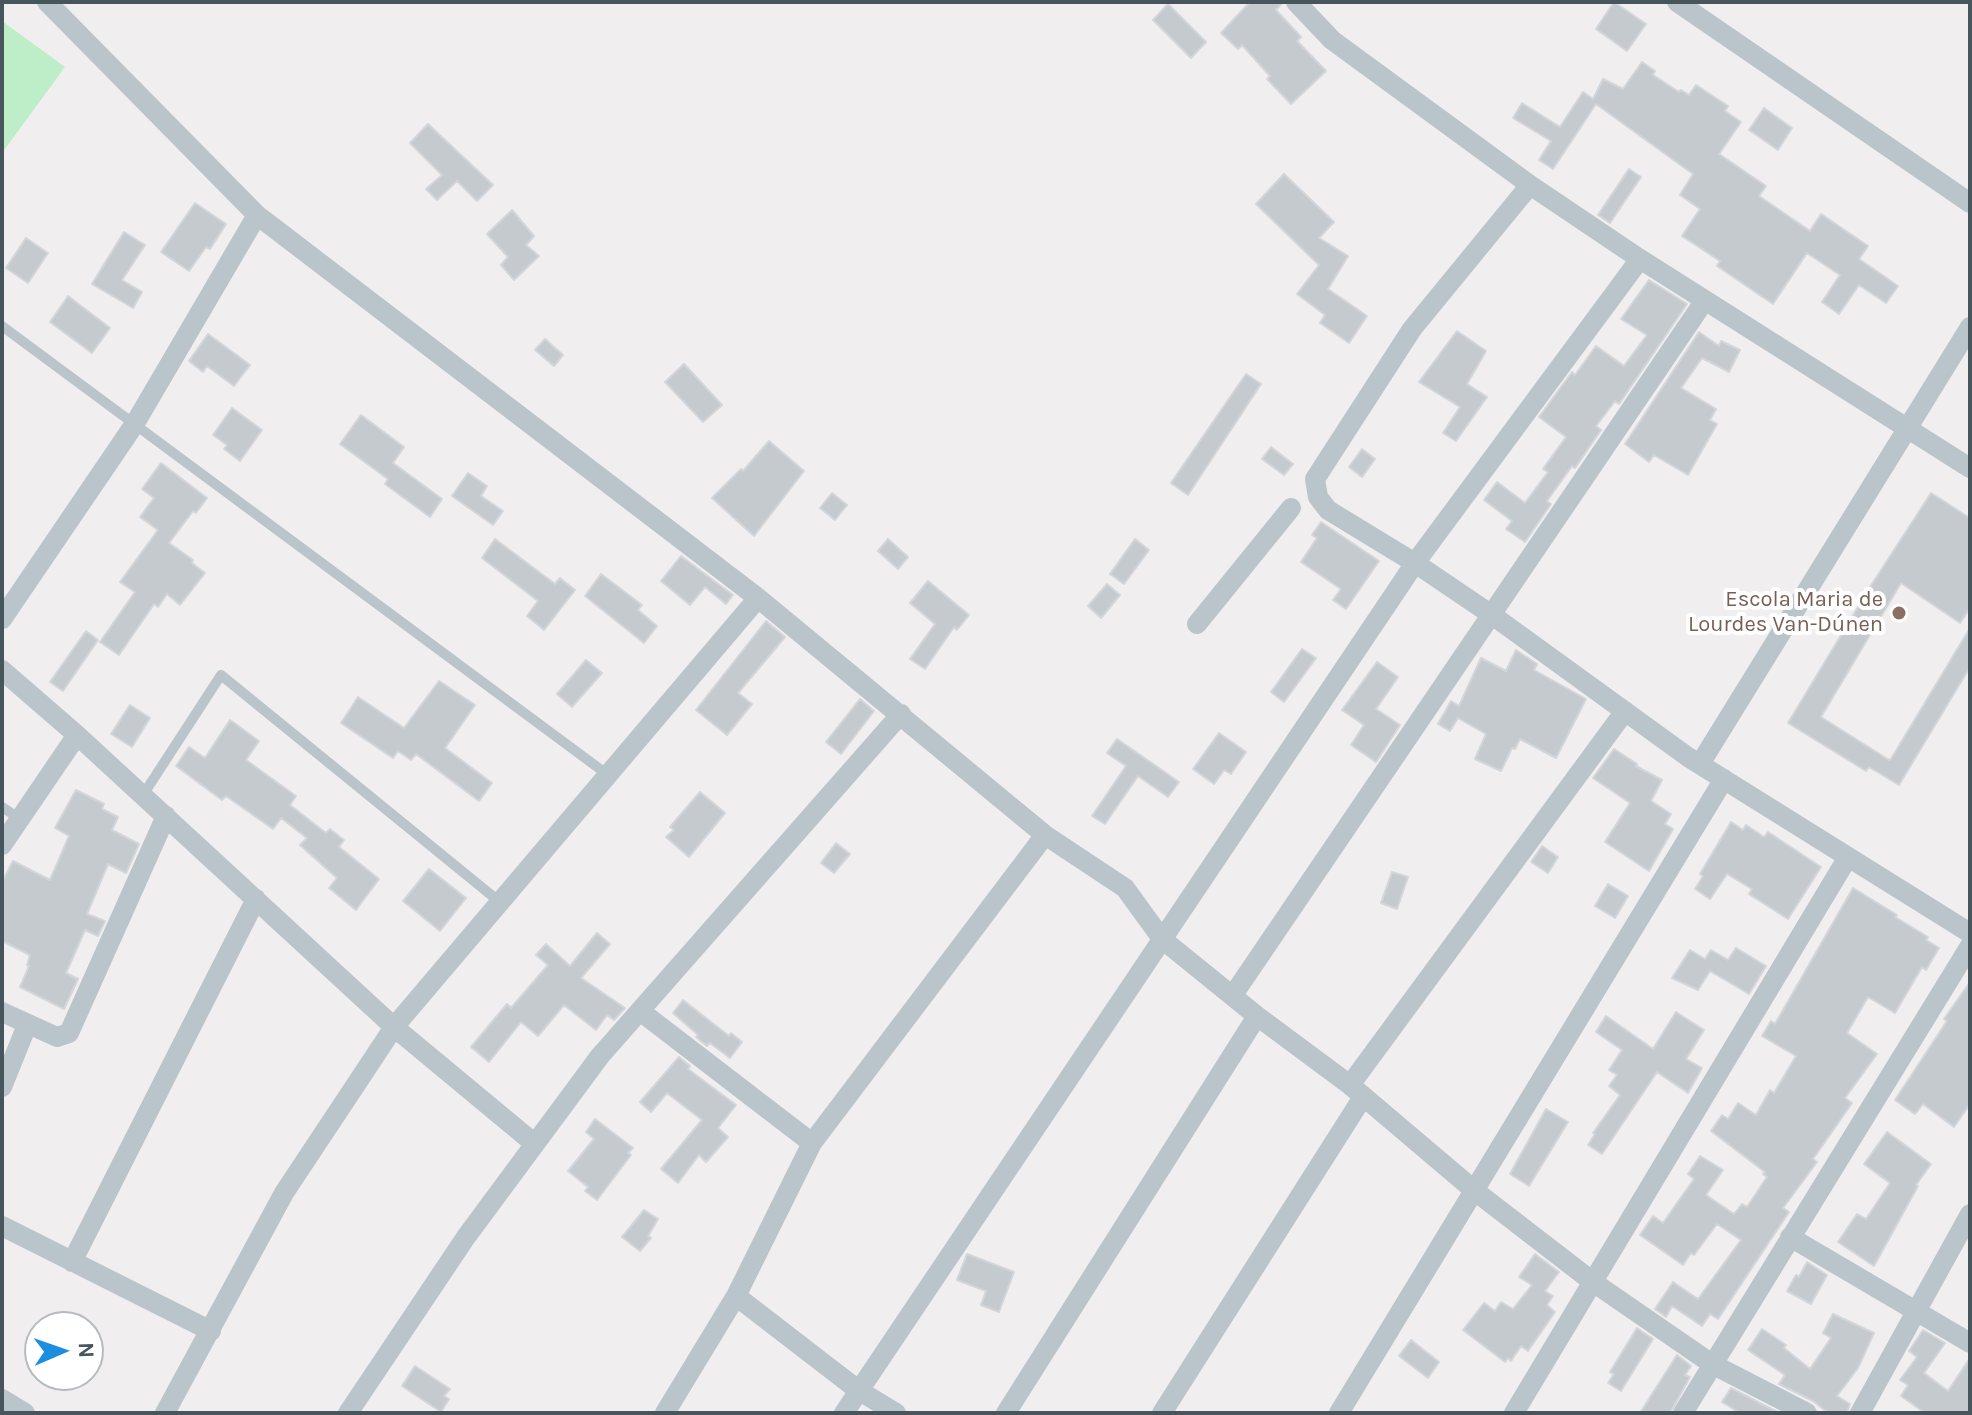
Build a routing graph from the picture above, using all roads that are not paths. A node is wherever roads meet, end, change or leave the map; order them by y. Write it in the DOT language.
graph roads {
  1 [pos="47,2"];
  2 [pos="1296,2"];
  3 [pos="1677,2"];
  4 [pos="1530,185"];
  5 [pos="1970,203"];
  6 [pos="257,215"];
  7 [pos="1640,259"];
  8 [pos="1705,300"];
  9 [pos="2,326"];
  10 [pos="1970,327"];
  11 [pos="134,425"];
  12 [pos="1909,430"];
  13 [pos="1970,468"];
  14 [pos="1291,508"];
  15 [pos="1415,563"];
  16 [pos="758,598"];
  17 [pos="1492,615"];
  18 [pos="2,619"];
  19 [pos="1197,624"];
  20 [pos="2,670"];
  21 [pos="1625,711"];
  22 [pos="901,714"];
  23 [pos="77,735"];
  24 [pos="1700,764"];
  25 [pos="608,775"];
  26 [pos="1724,779"];
  27 [pos="143,795"];
  28 [pos="2,807"];
  29 [pos="166,816"];
  30 [pos="20,819"];
  31 [pos="1045,835"];
  32 [pos="2,845"];
  33 [pos="1848,857"];
  34 [pos="256,899"];
  35 [pos="501,903"];
  36 [pos="1970,933"];
  37 [pos="1162,939"];
  38 [pos="1970,946"];
  39 [pos="1233,995"];
  40 [pos="640,1011"];
  41 [pos="2,1012"];
  42 [pos="1257,1016"];
  43 [pos="27,1025"];
  44 [pos="394,1027"];
  45 [pos="2,1087"];
  46 [pos="1356,1091"];
  47 [pos="812,1143"];
  48 [pos="535,1144"];
  49 [pos="1475,1191"];
  50 [pos="1970,1214"];
  51 [pos="2,1226"];
  52 [pos="1790,1237"];
  53 [pos="72,1262"];
  54 [pos="1593,1282"];
  55 [pos="736,1296"];
  56 [pos="1916,1311"];
  57 [pos="211,1331"];
  58 [pos="1970,1343"];
  59 [pos="1712,1364"];
  60 [pos="858,1390"];
  61 [pos="165,1413"];
  62 [pos="348,1413"];
  63 [pos="665,1413"];
  64 [pos="844,1413"];
  65 [pos="896,1413"];
  66 [pos="1006,1413"];
  67 [pos="1162,1413"];
  68 [pos="1339,1413"];
  69 [pos="1514,1413"];
  70 [pos="1683,1413"];
  71 [pos="1807,1413"];
  72 [pos="1860,1413"];
  1 -- 6 [label="street"];
  2 -- 4 [label="street"];
  3 -- 5 [label="street"];
  4 -- 7 [label="street"];
  4 -- 15 [label="street"];
  6 -- 11 [label="street"];
  6 -- 16 [label="street"];
  7 -- 8 [label="street"];
  7 -- 15 [label="street"];
  8 -- 12 [label="street"];
  8 -- 17 [label="street"];
  9 -- 11 [label="lane"];
  10 -- 12 [label="street"];
  11 -- 18 [label="street"];
  11 -- 25 [label="lane"];
  12 -- 13 [label="street"];
  12 -- 24 [label="street"];
  14 -- 19 [label="street"];
  15 -- 17 [label="street"];
  15 -- 37 [label="street"];
  16 -- 22 [label="street"];
  16 -- 25 [label="street"];
  17 -- 21 [label="street"];
  17 -- 39 [label="street"];
  20 -- 23 [label="street"];
  21 -- 24 [label="street"];
  21 -- 46 [label="street"];
  22 -- 31 [label="street"];
  22 -- 40 [label="street"];
  23 -- 27 [label="street"];
  23 -- 30 [label="street"];
  24 -- 26 [label="street"];
  25 -- 35 [label="street"];
  26 -- 33 [label="street"];
  26 -- 49 [label="street"];
  27 -- 29 [label="street"];
  27 -- 35 [label="lane"];
  28 -- 30 [label="lane"];
  29 -- 34 [label="street"];
  29 -- 43 [label="street"];
  30 -- 32 [label="street"];
  31 -- 37 [label="street"];
  31 -- 47 [label="street"];
  33 -- 36 [label="street"];
  33 -- 54 [label="street"];
  34 -- 44 [label="street"];
  34 -- 53 [label="street"];
  35 -- 44 [label="street"];
  37 -- 39 [label="street"];
  37 -- 60 [label="street"];
  38 -- 52 [label="street"];
  39 -- 42 [label="street"];
  40 -- 47 [label="street"];
  40 -- 48 [label="street"];
  41 -- 43 [label="street"];
  42 -- 46 [label="street"];
  42 -- 66 [label="street"];
  43 -- 45 [label="street"];
  44 -- 48 [label="street"];
  44 -- 57 [label="street"];
  46 -- 49 [label="street"];
  46 -- 67 [label="street"];
  47 -- 55 [label="street"];
  48 -- 62 [label="street"];
  49 -- 54 [label="street"];
  49 -- 68 [label="street"];
  50 -- 56 [label="street"];
  51 -- 53 [label="street"];
  52 -- 56 [label="street"];
  52 -- 59 [label="street"];
  53 -- 57 [label="street"];
  54 -- 59 [label="street"];
  54 -- 69 [label="street"];
  55 -- 60 [label="street"];
  55 -- 63 [label="street"];
  56 -- 58 [label="street"];
  56 -- 72 [label="street"];
  57 -- 61 [label="street"];
  59 -- 70 [label="street"];
  59 -- 71 [label="street"];
  60 -- 64 [label="street"];
  60 -- 65 [label="street"];
}
